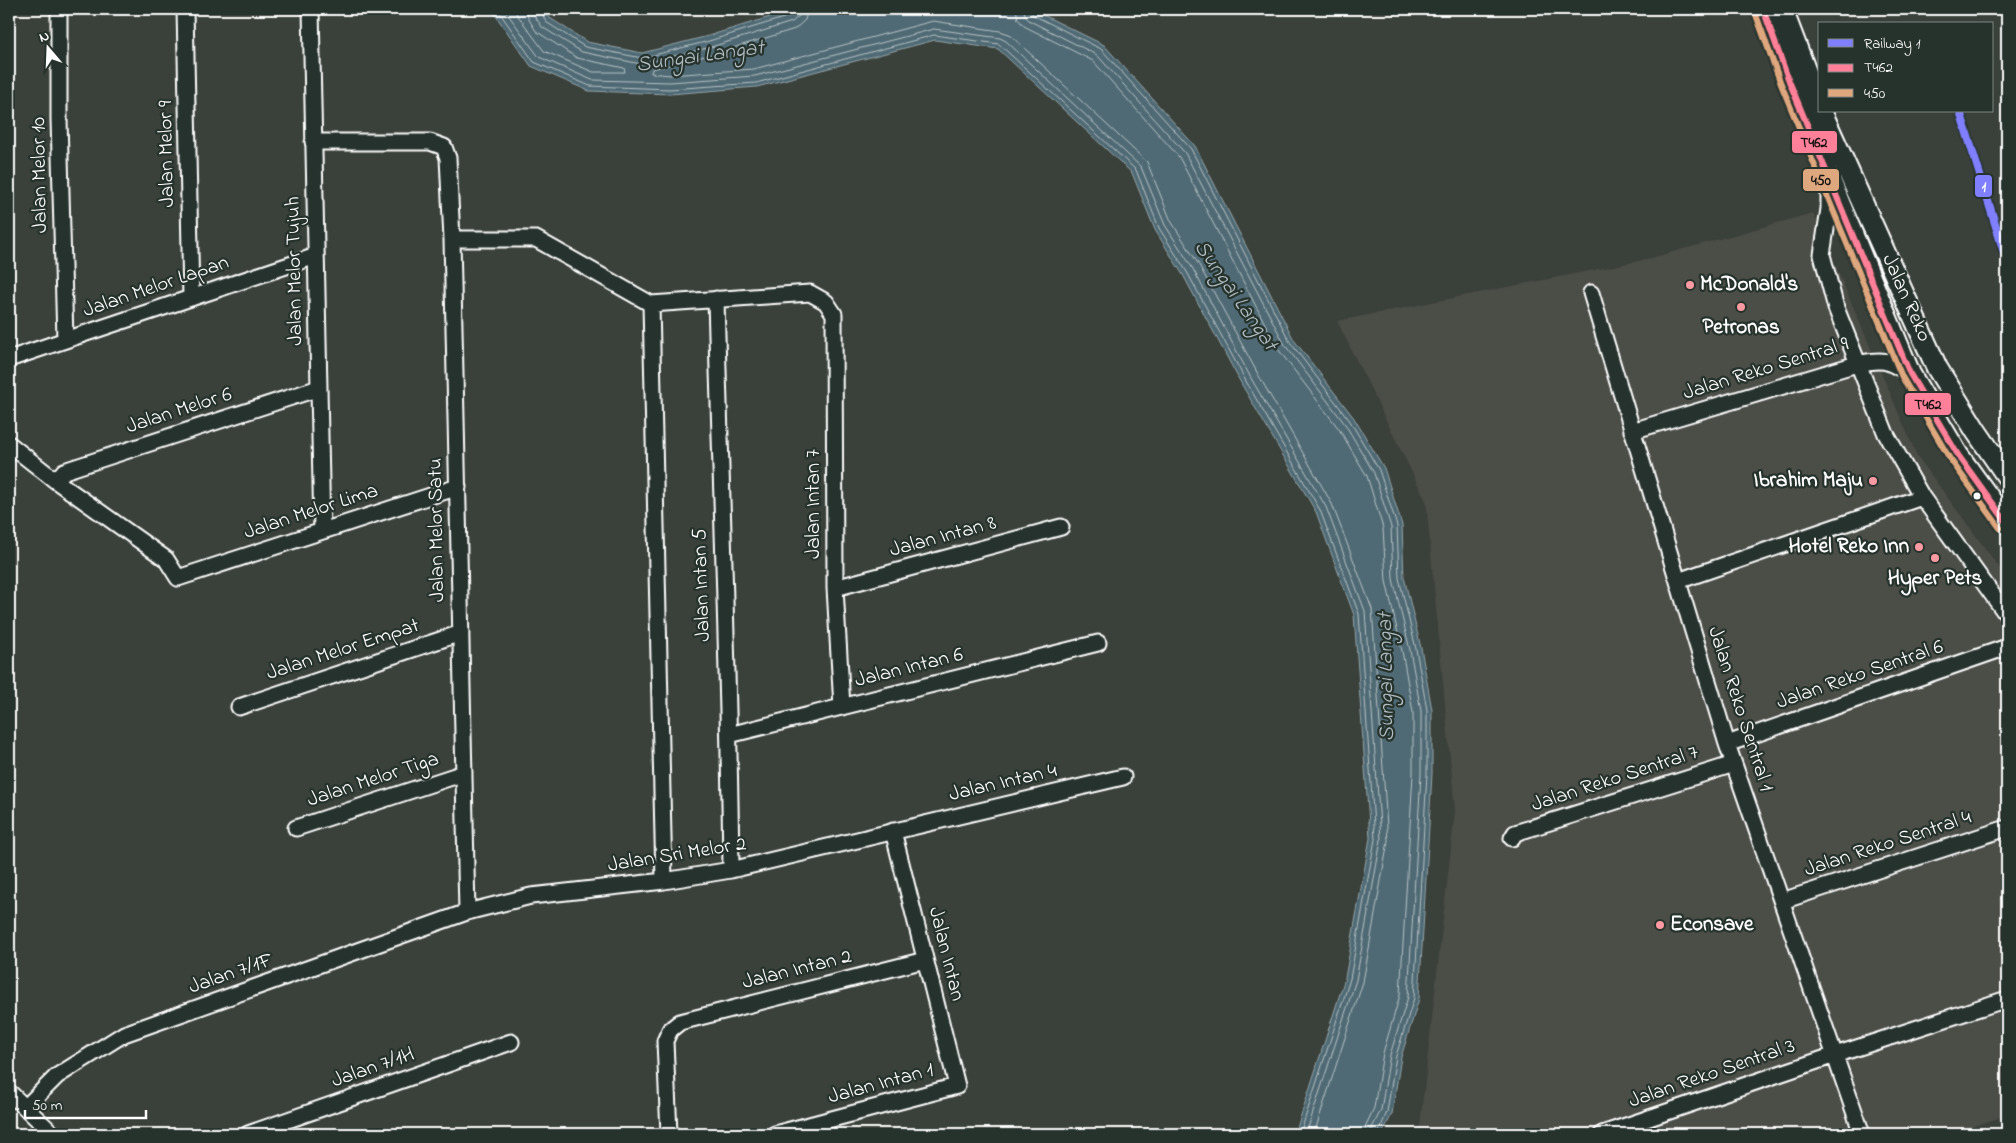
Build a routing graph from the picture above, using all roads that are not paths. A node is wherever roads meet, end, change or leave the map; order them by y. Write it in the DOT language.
graph roads {
  1 [pos="59,9"];
  2 [pos="184,9"];
  3 [pos="311,9"];
  4 [pos="1763,9"];
  5 [pos="1782,9"];
  6 [pos="1818,105"];
  7 [pos="1821,112"];
  8 [pos="313,142"];
  9 [pos="1829,181"];
  10 [pos="452,239"];
  11 [pos="316,256"];
  12 [pos="1591,293"];
  13 [pos="191,298"];
  14 [pos="716,299"];
  15 [pos="651,304"];
  16 [pos="65,340"];
  17 [pos="9,359"];
  18 [pos="1857,364"];
  19 [pos="1910,374"];
  20 [pos="319,388"];
  21 [pos="1632,431"];
  22 [pos="9,444"];
  23 [pos="2007,476"];
  24 [pos="56,481"];
  25 [pos="458,487"];
  26 [pos="1922,497"];
  27 [pos="2007,523"];
  28 [pos="1061,527"];
  29 [pos="322,531"];
  30 [pos="1678,581"];
  31 [pos="835,588"];
  32 [pos="2007,615"];
  33 [pos="461,634"];
  34 [pos="1098,643"];
  35 [pos="2007,647"];
  36 [pos="239,706"];
  37 [pos="842,707"];
  38 [pos="730,735"];
  39 [pos="1727,744"];
  40 [pos="1734,764"];
  41 [pos="464,773"];
  42 [pos="1123,777"];
  43 [pos="296,828"];
  44 [pos="2007,828"];
  45 [pos="893,831"];
  46 [pos="1512,838"];
  47 [pos="731,870"];
  48 [pos="664,881"];
  49 [pos="1782,901"];
  50 [pos="467,912"];
  51 [pos="925,960"];
  52 [pos="2007,999"];
  53 [pos="512,1042"];
  54 [pos="1835,1055"];
  55 [pos="957,1086"];
  56 [pos="9,1092"];
  57 [pos="26,1107"];
  58 [pos="254,1133"];
  59 [pos="54,1134"];
  60 [pos="669,1134"];
  61 [pos="775,1134"];
  62 [pos="1602,1134"];
  63 [pos="1862,1134"];
  1 -- 16 [label="street, Jalan Melor 10"];
  2 -- 13 [label="street, Jalan Melor 9"];
  3 -- 8 [label="street, Jalan Melor Tujuh"];
  4 -- 9 [label="main road, Jalan Reko"];
  5 -- 6 [label="main road, Jalan Reko"];
  7 -- 23 [label="main road, Jalan Reko"];
  8 -- 10 [label="street, Jalan Melor Satu"];
  8 -- 11 [label="street, Jalan Melor Tujuh"];
  9 -- 18 [label="street"];
  9 -- 19 [label="main road, Jalan Reko"];
  10 -- 15 [label="street"];
  10 -- 25 [label="street, Jalan Melor Satu"];
  11 -- 13 [label="street, Jalan Melor Lapan"];
  11 -- 20 [label="street, Jalan Melor Tujuh"];
  12 -- 21 [label="street, Jalan Reko Sentral 1"];
  13 -- 16 [label="street, Jalan Melor Lapan"];
  14 -- 15 [label="street"];
  14 -- 31 [label="street, Jalan Intan 7"];
  14 -- 38 [label="street, Jalan Intan 5"];
  15 -- 48 [label="street"];
  16 -- 17 [label="street, Jalan Melor Lapan"];
  18 -- 19 [label="street, Jalan Reko Sentral 9"];
  18 -- 21 [label="street, Jalan Reko Sentral 9"];
  18 -- 26 [label="street"];
  19 -- 27 [label="main road, Jalan Reko"];
  20 -- 24 [label="street, Jalan Melor 6"];
  20 -- 29 [label="street, Jalan Melor Tujuh"];
  21 -- 30 [label="street, Jalan Reko Sentral 1"];
  22 -- 24 [label="street"];
  24 -- 29 [label="street, Jalan Melor Lima"];
  25 -- 29 [label="street, Jalan Melor Lima"];
  25 -- 33 [label="street, Jalan Melor Satu"];
  26 -- 30 [label="street"];
  26 -- 32 [label="street"];
  28 -- 31 [label="street, Jalan Intan 8"];
  30 -- 39 [label="street, Jalan Reko Sentral 1"];
  31 -- 37 [label="street, Jalan Intan 7"];
  33 -- 36 [label="street, Jalan Melor Empat"];
  33 -- 41 [label="street, Jalan Melor Satu"];
  34 -- 37 [label="street, Jalan Intan 6"];
  35 -- 39 [label="street, Jalan Reko Sentral 6"];
  37 -- 38 [label="street, Jalan Intan 6"];
  38 -- 47 [label="street, Jalan Intan 5"];
  39 -- 40 [label="street, Jalan Reko Sentral 1"];
  40 -- 46 [label="street, Jalan Reko Sentral 7"];
  40 -- 49 [label="street, Jalan Reko Sentral 1"];
  41 -- 43 [label="street, Jalan Melor Tiga"];
  41 -- 50 [label="street, Jalan Melor Satu"];
  42 -- 45 [label="street, Jalan Intan 4"];
  44 -- 49 [label="street, Jalan Reko Sentral 4"];
  45 -- 47 [label="street, Jalan Sri Melor 2"];
  45 -- 51 [label="street, Jalan Intan"];
  47 -- 48 [label="street, Jalan Sri Melor 2"];
  48 -- 50 [label="street, Jalan Sri Melor 2"];
  49 -- 54 [label="street, Jalan Reko Sentral 1"];
  50 -- 57 [label="street, Jalan 7/1F"];
  51 -- 55 [label="street, Jalan Intan"];
  51 -- 60 [label="street, Jalan Intan 2"];
  52 -- 54 [label="street, Jalan Reko Sentral 3"];
  53 -- 58 [label="street, Jalan 7/1H"];
  54 -- 62 [label="street, Jalan Reko Sentral 3"];
  54 -- 63 [label="street, Jalan Reko Sentral 1"];
  55 -- 61 [label="street, Jalan Intan 1"];
  56 -- 57 [label="street"];
  57 -- 59 [label="street"];
}
